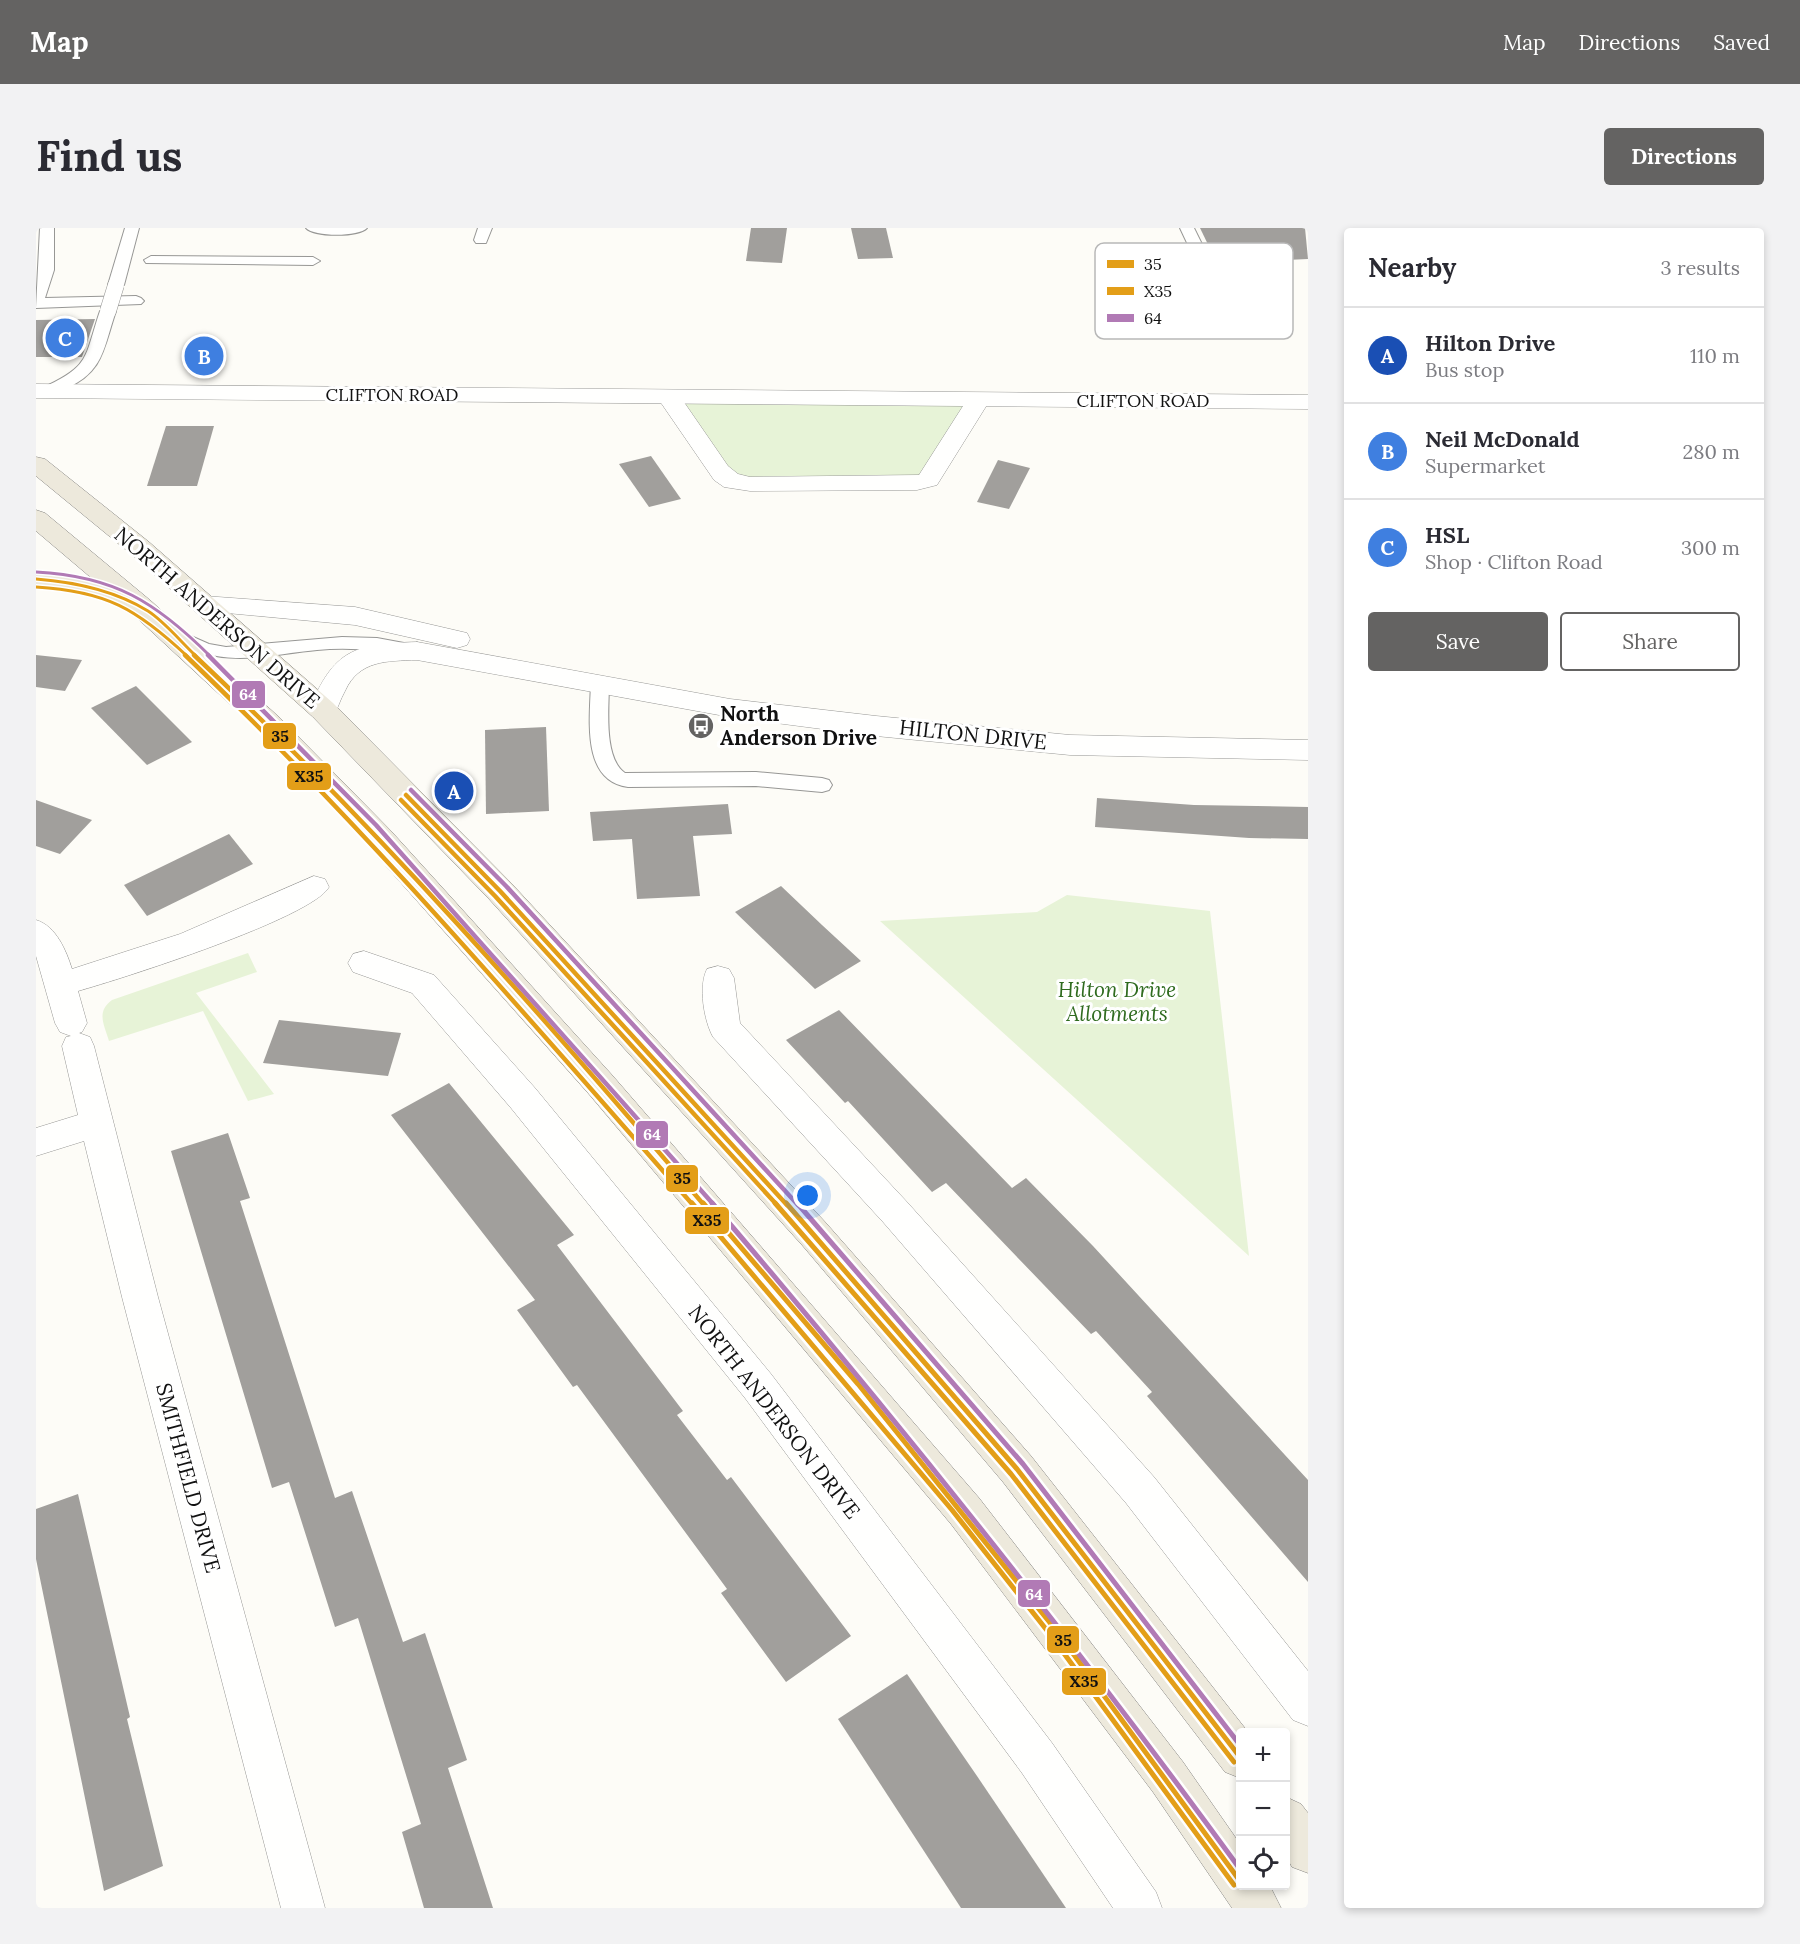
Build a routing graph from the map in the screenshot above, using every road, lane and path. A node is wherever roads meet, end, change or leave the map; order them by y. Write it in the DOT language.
graph roads {
  1 [pos="47,228"];
  2 [pos="132,228"];
  3 [pos="314,228"];
  4 [pos="360,228"];
  5 [pos="1187,228"];
  6 [pos="1194,243"];
  7 [pos="151,260"];
  8 [pos="313,261"];
  9 [pos="136,301"];
  10 [pos="36,302"];
  11 [pos="42,391"];
  12 [pos="116,393"];
  13 [pos="669,397"];
  14 [pos="978,400"];
  15 [pos="1308,402"];
  16 [pos="36,412"];
  17 [pos="36,464"];
  18 [pos="36,518"];
  19 [pos="66,542"];
  20 [pos="36,544"];
  21 [pos="140,549"];
  22 [pos="36,579"];
  23 [pos="204,604"];
  24 [pos="142,607"];
  25 [pos="174,635"];
  26 [pos="417,651"];
  27 [pos="258,653"];
  28 [pos="534,671"];
  29 [pos="600,683"];
  30 [pos="323,710"];
  31 [pos="1308,750"];
  32 [pos="822,785"];
  33 [pos="314,887"];
  34 [pos="38,933"];
  35 [pos="364,963"];
  36 [pos="718,978"];
  37 [pos="62,984"];
  38 [pos="97,1123"];
  39 [pos="36,1142"];
  40 [pos="1308,1705"];
  41 [pos="1236,1752"];
  42 [pos="1290,1825"];
  43 [pos="1308,1851"];
  44 [pos="1236,1875"];
  45 [pos="1247,1890"];
  46 [pos="303,1908"];
  47 [pos="1140,1908"];
  48 [pos="1259,1908"];
  1 -- 10 [label="lane"];
  2 -- 11 [label="lane, bridge"];
  3 -- 4 [label="lane"];
  5 -- 6 [label="lane"];
  7 -- 8 [label="lane"];
  9 -- 10 [label="lane"];
  11 -- 12 [label="street, CLIFTON ROAD"];
  12 -- 13 [label="street, CLIFTON ROAD"];
  12 -- 16 [label="street, CLIFTON ROAD"];
  13 -- 14 [label="street, CLIFTON ROAD"];
  13 -- 14 [label="street"];
  14 -- 15 [label="street, CLIFTON ROAD"];
  17 -- 21 [label="main road, NORTH ANDERSON DRIVE"];
  18 -- 19 [label="main road, NORTH ANDERSON DRIVE"];
  19 -- 20 [label="main road"];
  19 -- 21 [label="main road"];
  19 -- 24 [label="main road, NORTH ANDERSON DRIVE"];
  21 -- 23 [label="main road, NORTH ANDERSON DRIVE"];
  22 -- 24 [label="main road"];
  23 -- 27 [label="main road, NORTH ANDERSON DRIVE"];
  23 -- 28 [label="street, HILTON DRIVE"];
  24 -- 25 [label="main road, NORTH ANDERSON DRIVE"];
  25 -- 27 [label="lane"];
  25 -- 44 [label="main road, NORTH ANDERSON DRIVE"];
  26 -- 27 [label="lane"];
  26 -- 28 [label="street, HILTON DRIVE"];
  26 -- 30 [label="street, HILTON DRIVE"];
  27 -- 30 [label="main road, NORTH ANDERSON DRIVE"];
  28 -- 29 [label="street, HILTON DRIVE"];
  29 -- 31 [label="street, HILTON DRIVE"];
  29 -- 32 [label="lane"];
  30 -- 41 [label="main road, NORTH ANDERSON DRIVE"];
  33 -- 37 [label="street"];
  34 -- 37 [label="street, SMITHFIELD DRIVE"];
  35 -- 47 [label="street, NORTH ANDERSON DRIVE"];
  36 -- 40 [label="street"];
  37 -- 38 [label="street, SMITHFIELD DRIVE"];
  38 -- 39 [label="street"];
  38 -- 46 [label="street, SMITHFIELD DRIVE"];
  42 -- 43 [label="main road"];
  45 -- 48 [label="main road"];
}
